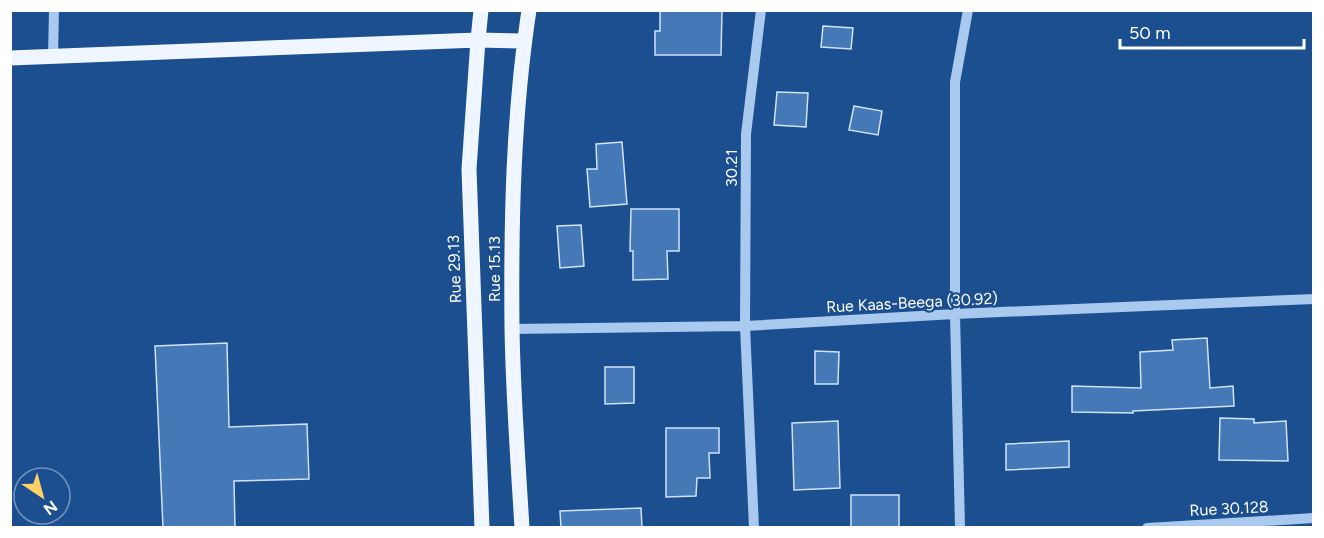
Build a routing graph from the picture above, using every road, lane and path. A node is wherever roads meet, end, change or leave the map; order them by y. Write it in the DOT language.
graph roads {
  1 [pos="54,10"];
  2 [pos="482,10"];
  3 [pos="529,10"];
  4 [pos="761,10"];
  5 [pos="969,10"];
  6 [pos="478,40"];
  7 [pos="524,41"];
  8 [pos="53,56"];
  9 [pos="10,58"];
  10 [pos="1314,299"];
  11 [pos="955,314"];
  12 [pos="745,326"];
  13 [pos="512,329"];
  14 [pos="1314,518"];
  15 [pos="483,528"];
  16 [pos="522,528"];
  17 [pos="754,528"];
  18 [pos="960,528"];
  19 [pos="1147,528"];
  1 -- 8 [label="street"];
  2 -- 6 [label="main road, Rue 29.13"];
  3 -- 7 [label="main road, Rue 15.13"];
  4 -- 12 [label="street, 30.21 / 30.21"];
  5 -- 11 [label="street"];
  6 -- 7 [label="main road"];
  6 -- 8 [label="main road"];
  6 -- 15 [label="main road, Rue 29.13"];
  7 -- 13 [label="main road, Rue 15.13"];
  8 -- 9 [label="main road"];
  10 -- 11 [label="street, Rue Kaas-Beega (30.92)"];
  11 -- 12 [label="street, Rue Kaas-Beega (30.92)"];
  11 -- 18 [label="street"];
  12 -- 13 [label="street, Rue Kaas-Beega (30.92)"];
  12 -- 17 [label="street, 30.21"];
  13 -- 16 [label="main road, Rue 15.13"];
  14 -- 19 [label="street, Rue 30.128"];
}
